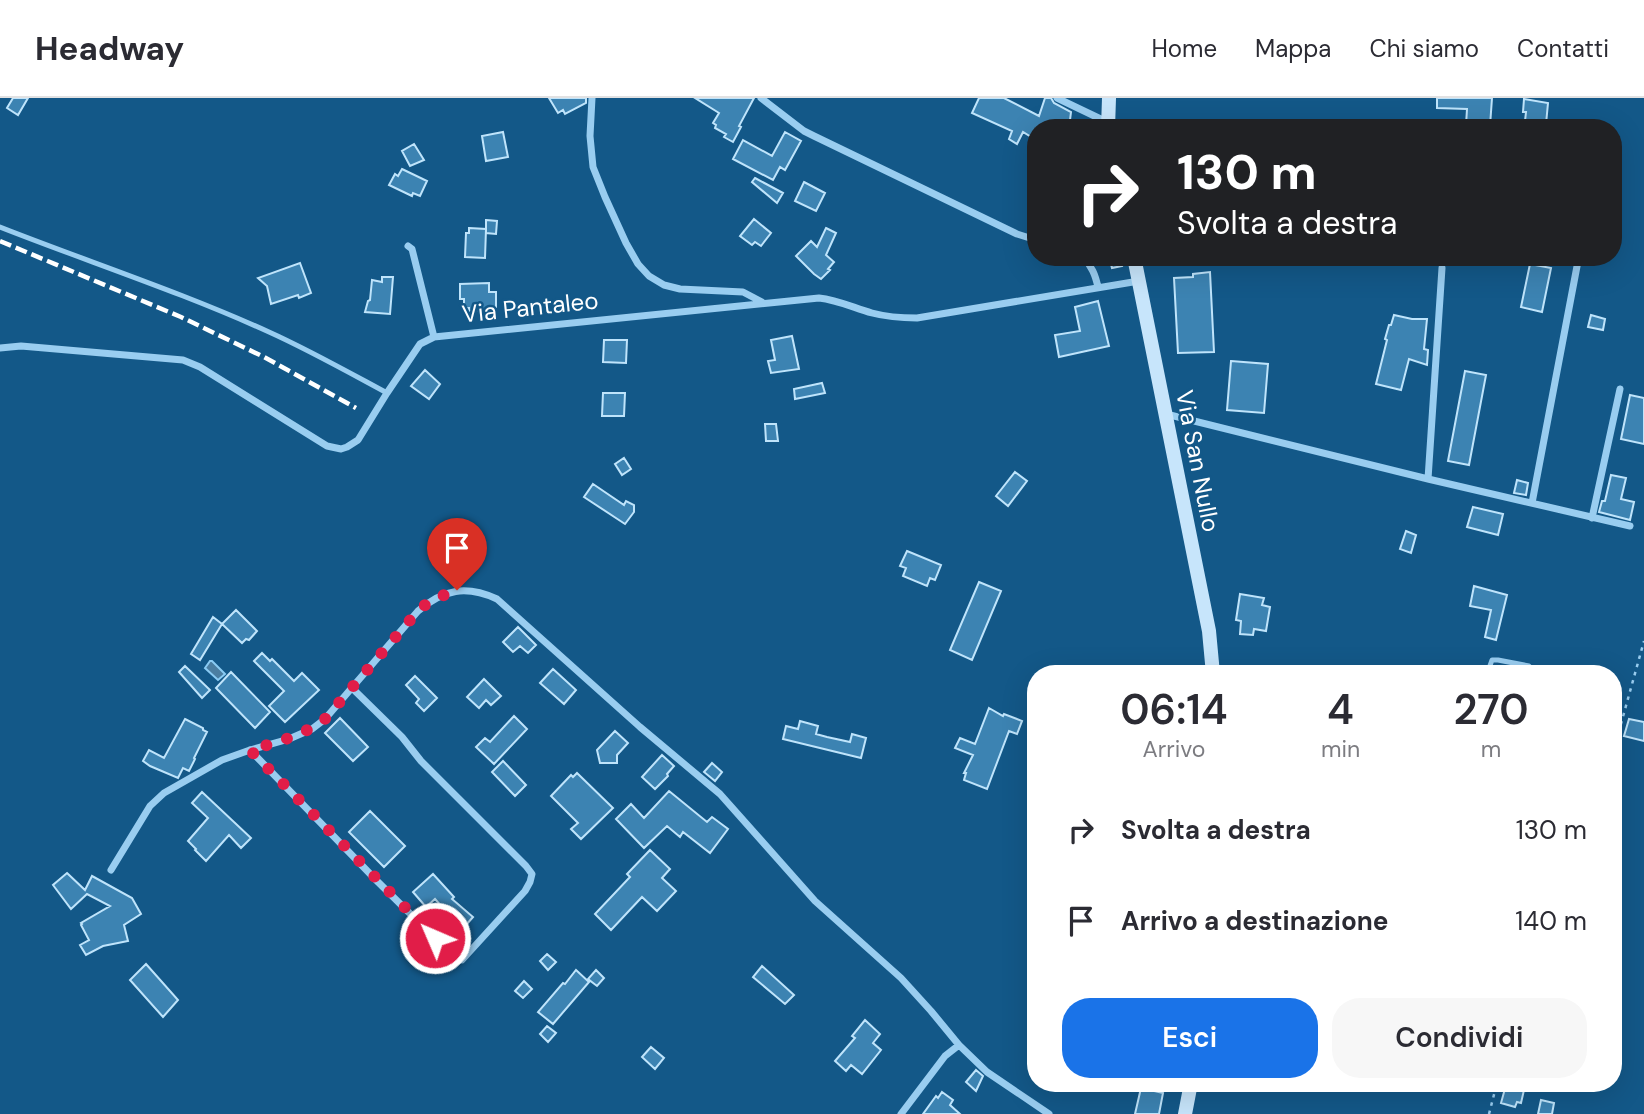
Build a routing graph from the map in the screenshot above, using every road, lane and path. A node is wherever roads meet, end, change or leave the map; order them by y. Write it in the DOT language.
graph roads {
  1 [pos="592,98"];
  2 [pos="761,98"];
  3 [pos="1058,98"];
  4 [pos="1109,98"];
  5 [pos="1097,119"];
  6 [pos="1108,119"];
  7 [pos="0,227"];
  8 [pos="1027,237"];
  9 [pos="408,246"];
  10 [pos="1092,266"];
  11 [pos="1136,266"];
  12 [pos="1577,266"];
  13 [pos="1442,268"];
  14 [pos="1139,281"];
  15 [pos="1098,287"];
  16 [pos="763,303"];
  17 [pos="434,337"];
  18 [pos="0,348"];
  19 [pos="1620,389"];
  20 [pos="387,393"];
  21 [pos="1165,414"];
  22 [pos="1428,479"];
  23 [pos="1532,503"];
  24 [pos="1592,518"];
  25 [pos="1630,526"];
  26 [pos="1644,641"];
  27 [pos="1212,665"];
  28 [pos="1490,665"];
  29 [pos="1524,665"];
  30 [pos="352,688"];
  31 [pos="1622,720"];
  32 [pos="250,750"];
  33 [pos="111,870"];
  34 [pos="959,1045"];
  35 [pos="1189,1092"];
  36 [pos="1495,1092"];
  37 [pos="901,1114"];
  38 [pos="1049,1114"];
  39 [pos="1185,1114"];
  40 [pos="1489,1114"];
  1 -- 16 [label="street"];
  2 -- 8 [label="street"];
  3 -- 5 [label="street"];
  4 -- 6 [label="street"];
  7 -- 20 [label="lane"];
  9 -- 17 [label="street"];
  10 -- 15 [label="street"];
  11 -- 14 [label="street, Via San Nullo"];
  12 -- 23 [label="street"];
  13 -- 22 [label="street"];
  14 -- 15 [label="street, Via Pantaleo"];
  14 -- 21 [label="street, Via San Nullo"];
  15 -- 16 [label="street, Via Pantaleo"];
  16 -- 17 [label="street, Via Pantaleo"];
  17 -- 20 [label="street, Via Pantaleo"];
  18 -- 20 [label="street, Via Pantaleo"];
  19 -- 24 [label="street"];
  21 -- 22 [label="street"];
  21 -- 27 [label="street, Via San Nullo"];
  22 -- 23 [label="street"];
  23 -- 24 [label="street"];
  24 -- 25 [label="street"];
  26 -- 31 [label="path"];
  28 -- 29 [label="lane"];
  30 -- 32 [label="street"];
  30 -- 32 [label="street"];
  30 -- 34 [label="street"];
  32 -- 33 [label="street"];
  34 -- 37 [label="street"];
  34 -- 38 [label="street"];
  35 -- 39 [label="street"];
  36 -- 40 [label="path"];
}
